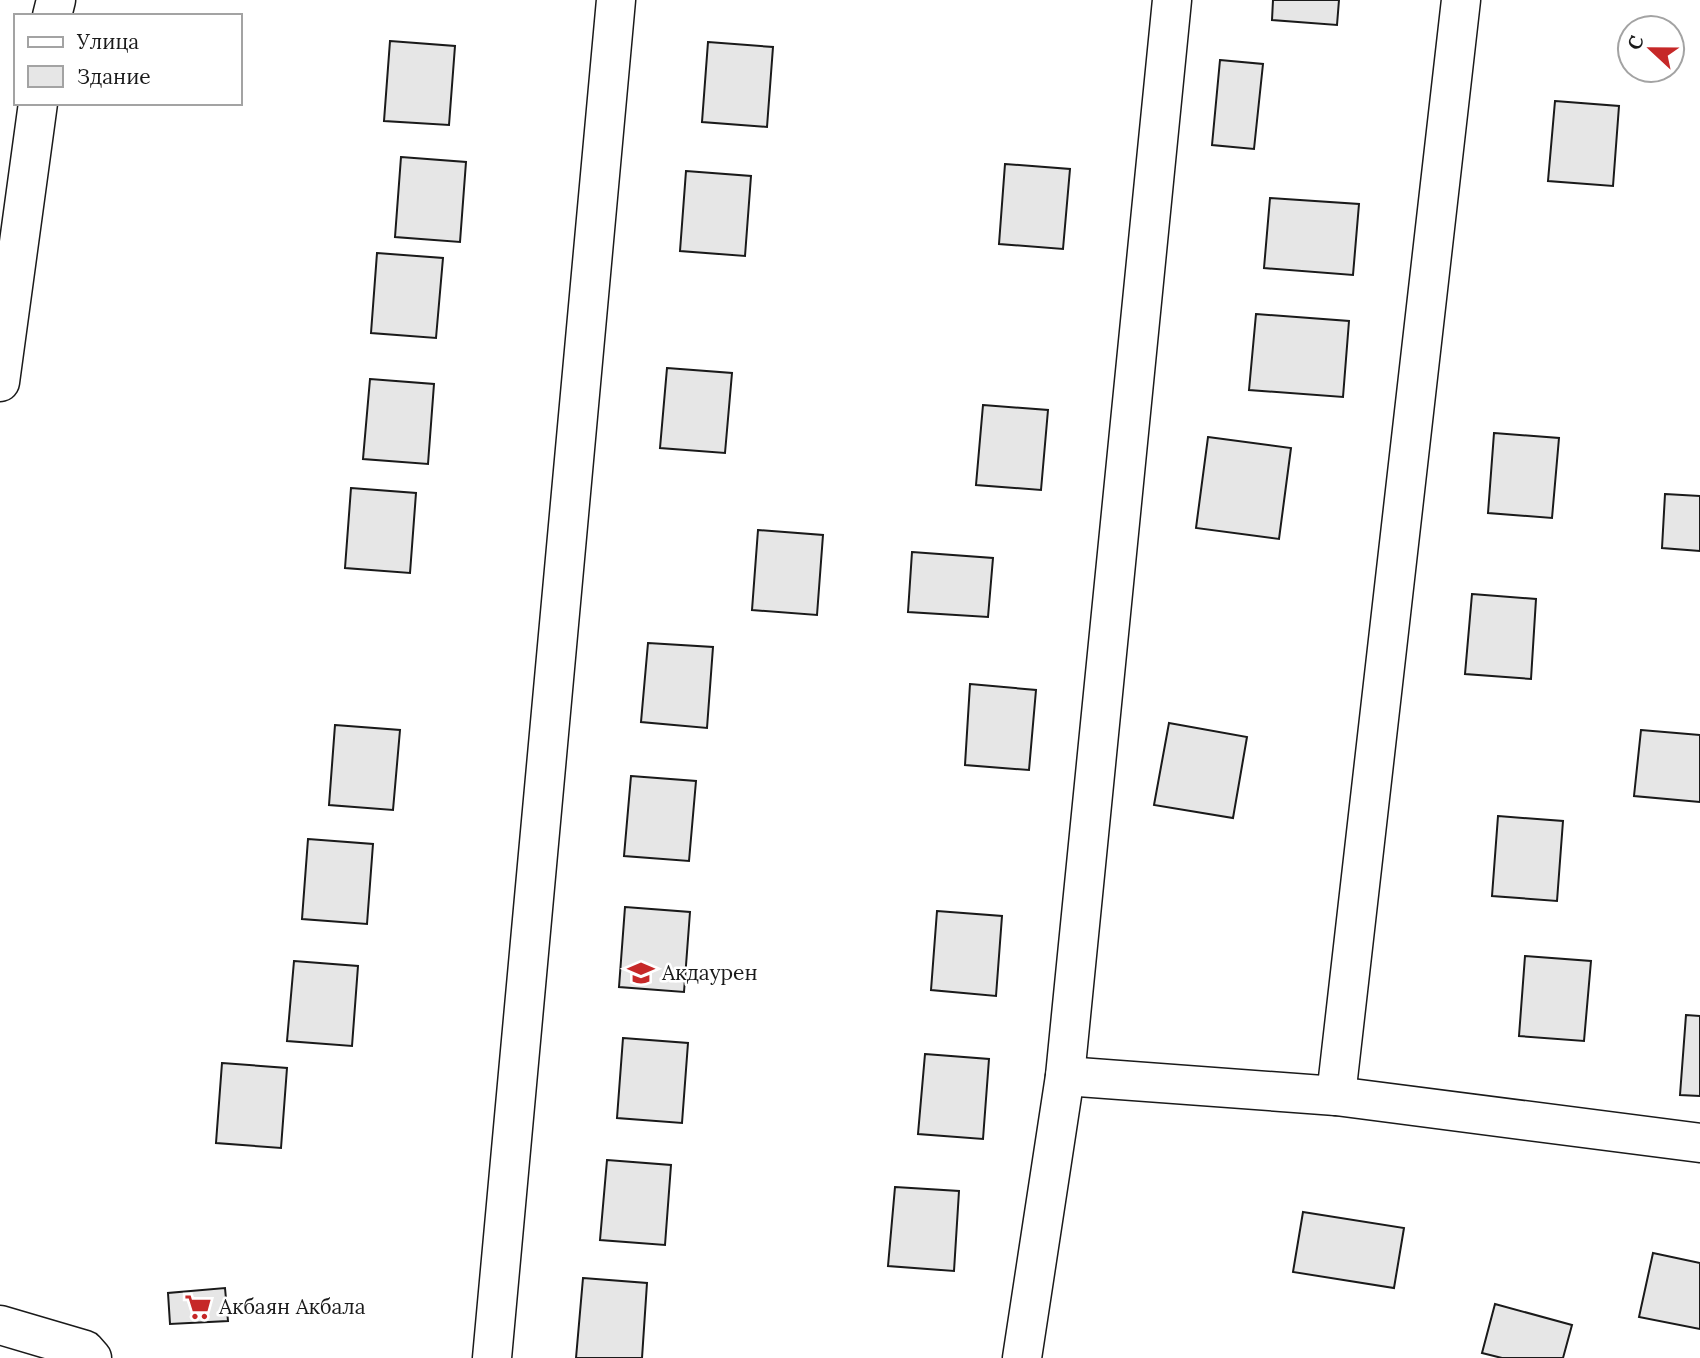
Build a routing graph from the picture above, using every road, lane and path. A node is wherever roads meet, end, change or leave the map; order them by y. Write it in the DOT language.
graph roads {
  1 [pos="615,0"];
  2 [pos="1171,0"];
  3 [pos="1461,0"];
  4 [pos="38,105"];
  5 [pos="0,382"];
  6 [pos="1065,1076"];
  7 [pos="1336,1096"];
  8 [pos="1700,1143"];
  9 [pos="0,1325"];
  10 [pos="92,1358"];
  11 [pos="492,1358"];
  12 [pos="1022,1358"];
  1 -- 11 [label="street"];
  2 -- 6 [label="street"];
  3 -- 7 [label="street"];
  4 -- 5 [label="street"];
  6 -- 7 [label="street"];
  6 -- 12 [label="street"];
  7 -- 8 [label="street"];
  9 -- 10 [label="street"];
}
